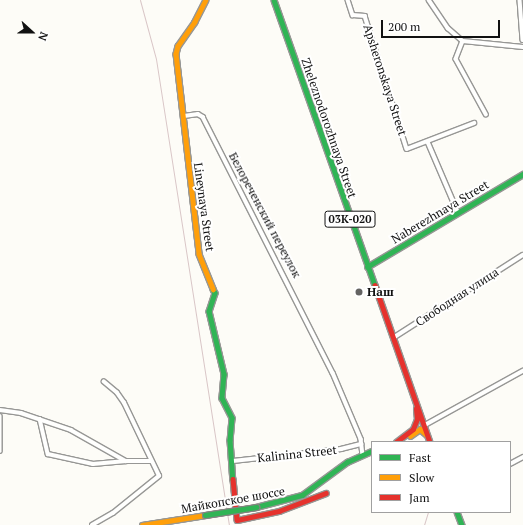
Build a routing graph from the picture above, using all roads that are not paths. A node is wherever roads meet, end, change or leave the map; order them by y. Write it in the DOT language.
graph roads {
  1 [pos="206,0"];
  2 [pos="274,0"];
  3 [pos="348,0"];
  4 [pos="429,0"];
  5 [pos="520,0"];
  6 [pos="523,40"];
  7 [pos="463,41"];
  8 [pos="523,47"];
  9 [pos="486,114"];
  10 [pos="184,116"];
  11 [pos="474,122"];
  12 [pos="428,142"];
  13 [pos="523,174"];
  14 [pos="458,212"];
  15 [pos="523,255"];
  16 [pos="367,267"];
  17 [pos="392,339"];
  18 [pos="523,371"];
  19 [pos="104,382"];
  20 [pos="415,402"];
  21 [pos="0,410"];
  22 [pos="0,416"];
  23 [pos="40,419"];
  24 [pos="425,425"];
  25 [pos="430,440"];
  26 [pos="398,441"];
  27 [pos="399,441"];
  28 [pos="361,444"];
  29 [pos="0,451"];
  30 [pos="371,451"];
  31 [pos="363,455"];
  32 [pos="523,457"];
  33 [pos="152,460"];
  34 [pos="233,460"];
  35 [pos="126,461"];
  36 [pos="511,463"];
  37 [pos="326,493"];
  38 [pos="457,513"];
  39 [pos="92,525"];
  40 [pos="142,525"];
  41 [pos="462,525"];
  1 -- 10 [label="street"];
  2 -- 16 [label="street, Zheleznodorozhnaya Street / 03К-020"];
  3 -- 12 [label="street, Apsheronskaya Street"];
  4 -- 7 [label="street"];
  5 -- 6 [label="street"];
  7 -- 8 [label="street"];
  7 -- 9 [label="street"];
  10 -- 28 [label="street, Белореченский переулок"];
  10 -- 34 [label="street, Lineynaya Street"];
  11 -- 12 [label="street, Apsheronskaya Street"];
  12 -- 14 [label="street"];
  13 -- 14 [label="street, Naberezhnaya Street"];
  14 -- 16 [label="street, Naberezhnaya Street"];
  15 -- 17 [label="street, Свободная улица"];
  16 -- 17 [label="street, Zheleznodorozhnaya Street / 03К-020"];
  17 -- 20 [label="street, Zheleznodorozhnaya Street / 03К-020"];
  18 -- 24 [label="street"];
  19 -- 33 [label="street"];
  20 -- 24 [label="street, Zheleznodorozhnaya Street / 03К-020"];
  20 -- 26 [label="street"];
  21 -- 23 [label="street"];
  22 -- 29 [label="street"];
  23 -- 35 [label="street"];
  23 -- 35 [label="street"];
  24 -- 25 [label="street, Zheleznodorozhnaya Street / 03К-020"];
  25 -- 27 [label="street"];
  28 -- 31 [label="street, Белореченский переулок"];
  28 -- 34 [label="street, Kalinina Street"];
  30 -- 31 [label="street, Майкопское шоссе"];
  31 -- 40 [label="street, Майкопское шоссе, bridge"];
  32 -- 36 [label="street"];
  33 -- 35 [label="street"];
  33 -- 39 [label="street"];
  34 -- 37 [label="street, Lineynaya Street"];
  38 -- 41 [label="street"];
}
